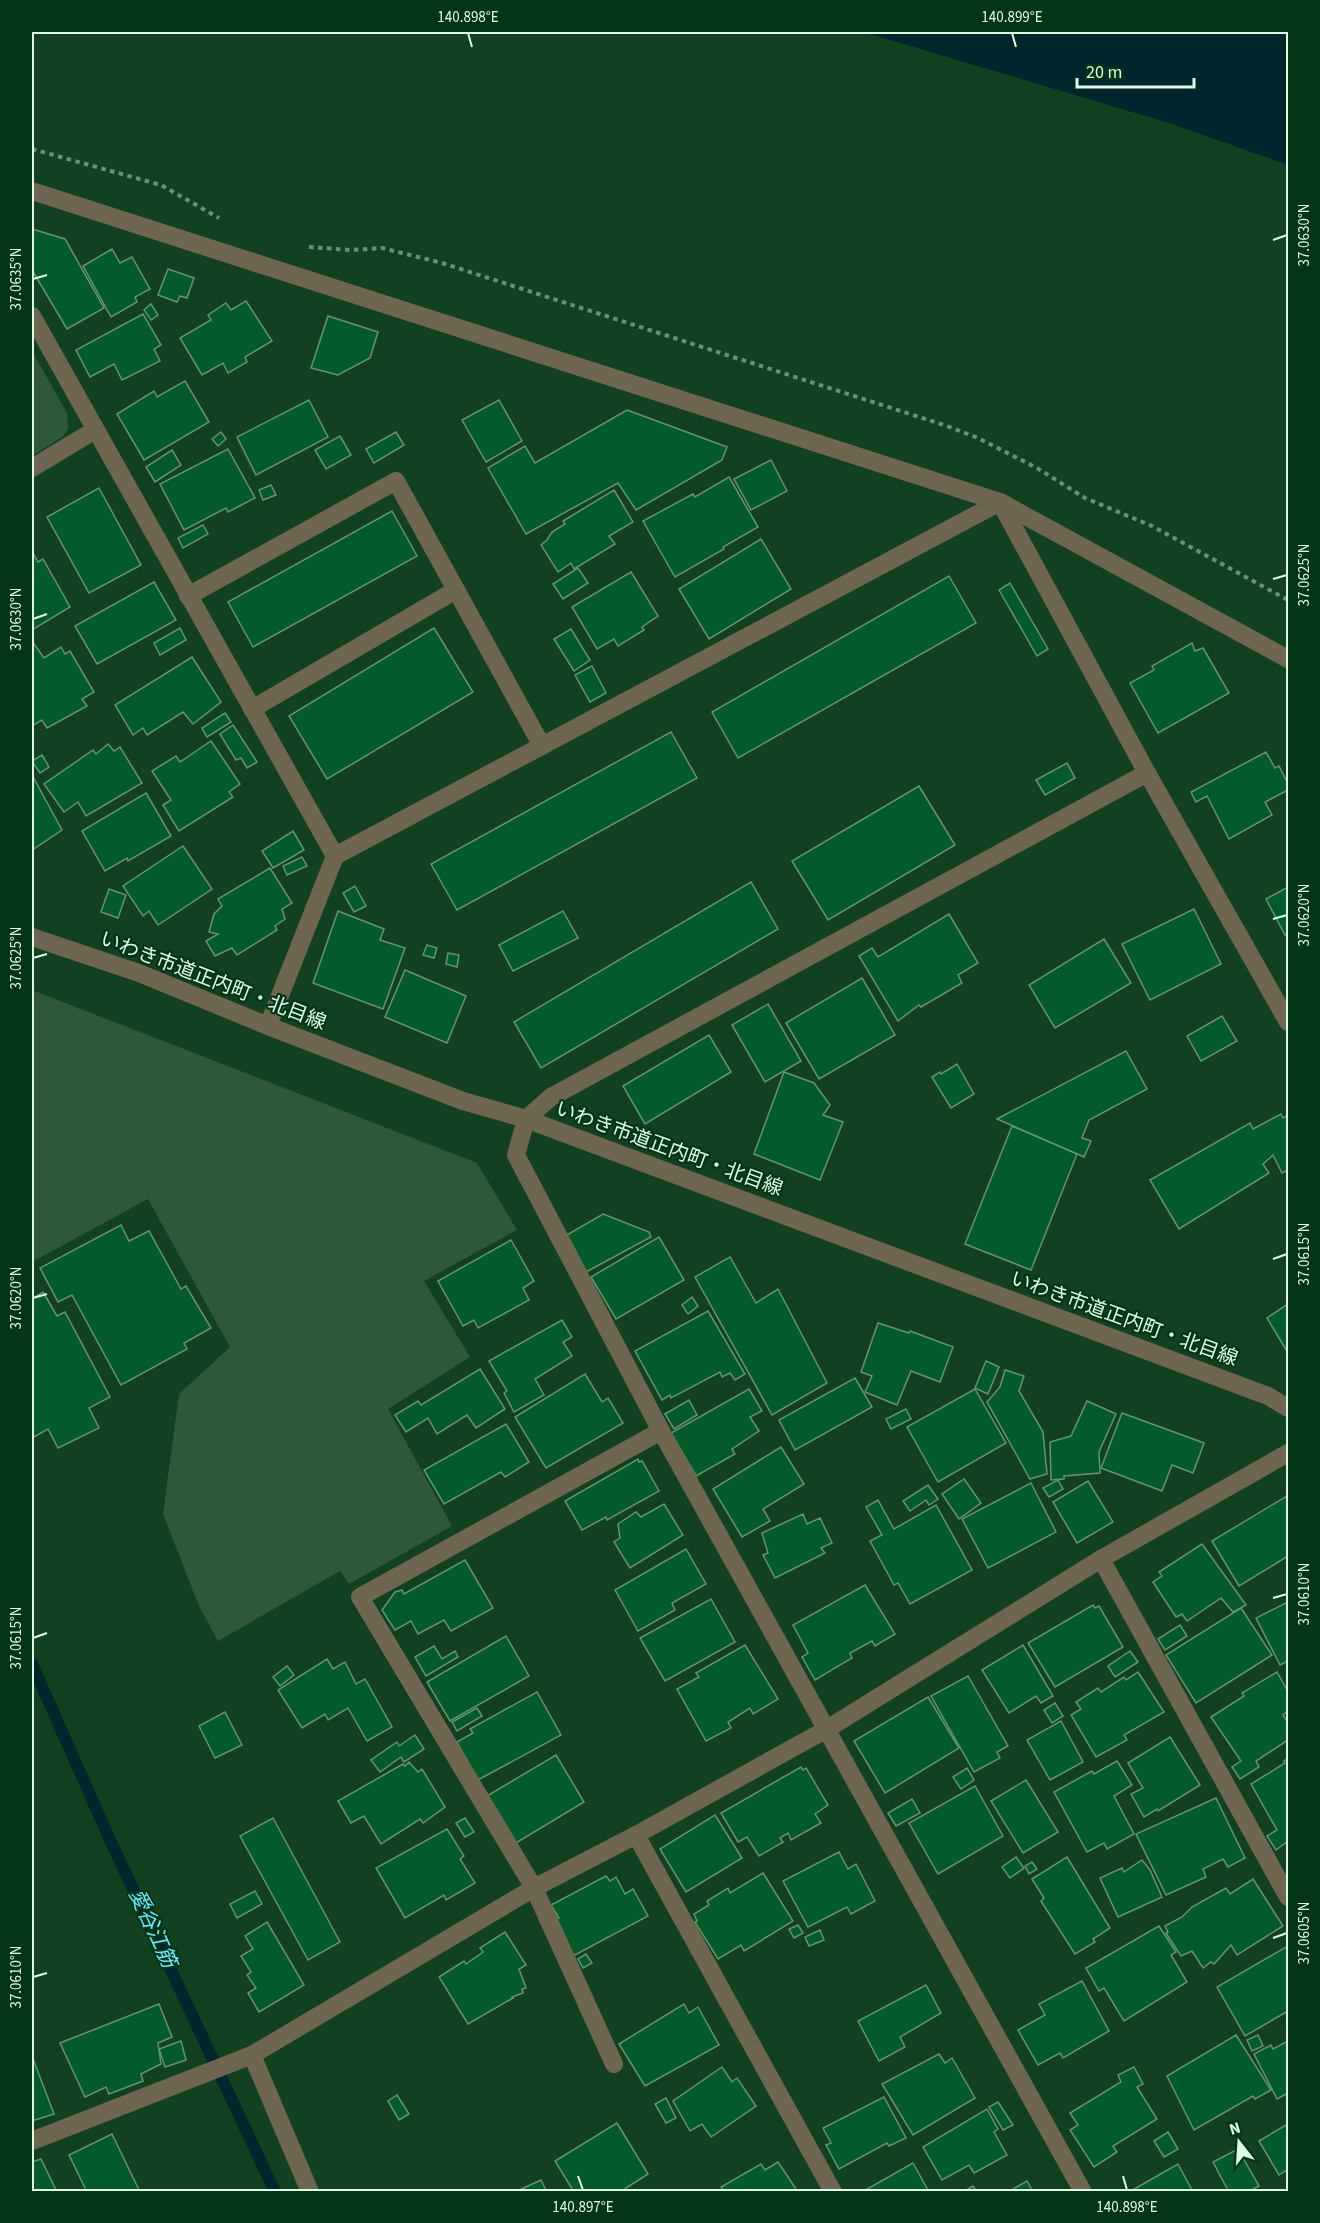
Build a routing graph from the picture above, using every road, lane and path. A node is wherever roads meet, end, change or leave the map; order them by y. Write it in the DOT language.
graph roads {
  1 [pos="32,149"];
  2 [pos="32,191"];
  3 [pos="224,221"];
  4 [pos="308,247"];
  5 [pos="32,316"];
  6 [pos="95,430"];
  7 [pos="32,468"];
  8 [pos="1000,502"];
  9 [pos="456,590"];
  10 [pos="188,596"];
  11 [pos="1288,600"];
  12 [pos="1288,659"];
  13 [pos="252,709"];
  14 [pos="542,746"];
  15 [pos="1147,772"];
  16 [pos="335,856"];
  17 [pos="32,937"];
  18 [pos="1288,1022"];
  19 [pos="268,1026"];
  20 [pos="526,1119"];
  21 [pos="1288,1408"];
  22 [pos="661,1431"];
  23 [pos="1288,1453"];
  24 [pos="1101,1559"];
  25 [pos="827,1729"];
  26 [pos="636,1835"];
  27 [pos="534,1888"];
  28 [pos="1288,1897"];
  29 [pos="245,2059"];
  30 [pos="614,2064"];
  31 [pos="32,2140"];
  32 [pos="310,2192"];
  33 [pos="833,2192"];
  34 [pos="1083,2192"];
  1 -- 3 [label="path"];
  2 -- 8 [label="street"];
  4 -- 11 [label="path"];
  5 -- 6 [label="street"];
  6 -- 7 [label="street"];
  6 -- 10 [label="street"];
  8 -- 12 [label="street"];
  8 -- 14 [label="street"];
  8 -- 15 [label="street"];
  9 -- 10 [label="street"];
  9 -- 13 [label="street"];
  9 -- 14 [label="street"];
  10 -- 13 [label="street"];
  13 -- 16 [label="street"];
  14 -- 16 [label="street"];
  15 -- 18 [label="street"];
  15 -- 20 [label="street"];
  16 -- 19 [label="street"];
  17 -- 19 [label="street, いわき市道正内町・北目線"];
  19 -- 20 [label="street, いわき市道正内町・北目線"];
  20 -- 21 [label="street, いわき市道正内町・北目線"];
  20 -- 22 [label="street"];
  22 -- 25 [label="street"];
  22 -- 27 [label="street"];
  23 -- 24 [label="street"];
  24 -- 25 [label="street"];
  24 -- 28 [label="street"];
  25 -- 26 [label="street"];
  25 -- 34 [label="street"];
  26 -- 27 [label="street"];
  26 -- 33 [label="street"];
  27 -- 29 [label="street"];
  27 -- 30 [label="street"];
  29 -- 31 [label="street"];
  29 -- 32 [label="street"];
}
